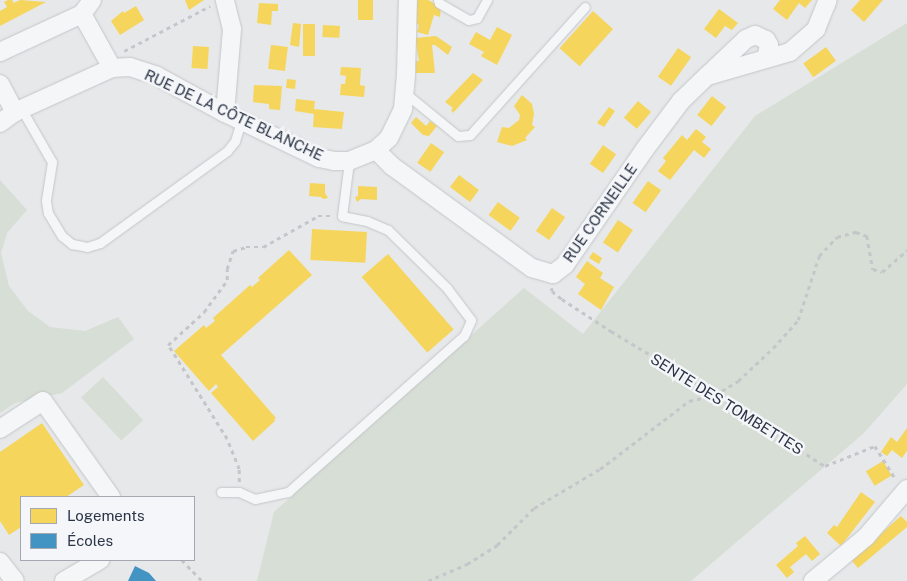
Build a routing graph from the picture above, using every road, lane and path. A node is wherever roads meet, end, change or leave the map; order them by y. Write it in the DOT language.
graph roads {
  1 [pos="408,0"];
  2 [pos="438,0"];
  3 [pos="487,0"];
  4 [pos="828,0"];
  5 [pos="219,2"];
  6 [pos="87,7"];
  7 [pos="585,7"];
  8 [pos="0,52"];
  9 [pos="766,59"];
  10 [pos="110,64"];
  11 [pos="707,76"];
  12 [pos="0,84"];
  13 [pos="404,92"];
  14 [pos="18,111"];
  15 [pos="225,113"];
  16 [pos="241,121"];
  17 [pos="0,123"];
  18 [pos="376,150"];
  19 [pos="349,161"];
  20 [pos="342,216"];
  21 [pos="907,250"];
  22 [pos="553,274"];
  23 [pos="715,396"];
  24 [pos="0,429"];
  25 [pos="221,492"];
  26 [pos="239,492"];
  27 [pos="111,496"];
  28 [pos="904,499"];
  29 [pos="98,561"];
  30 [pos="183,561"];
  31 [pos="0,562"];
  32 [pos="14,581"];
  33 [pos="64,581"];
  34 [pos="202,581"];
  35 [pos="428,581"];
  36 [pos="813,581"];
  1 -- 13 [label="street, RUE DE LA CÔTE BLANCHE"];
  2 -- 3 [label="lane"];
  4 -- 9 [label="street, RUE CORNEILLE"];
  5 -- 10 [label="path"];
  5 -- 15 [label="street"];
  6 -- 8 [label="street"];
  6 -- 10 [label="street"];
  7 -- 13 [label="lane"];
  9 -- 11 [label="street, RUE CORNEILLE"];
  9 -- 11 [label="street, RUE CORNEILLE"];
  10 -- 14 [label="street, RUE DE LA CÔTE BLANCHE"];
  10 -- 15 [label="street, RUE DE LA CÔTE BLANCHE"];
  11 -- 22 [label="street, RUE CORNEILLE"];
  12 -- 14 [label="street"];
  13 -- 18 [label="street, RUE DE LA CÔTE BLANCHE"];
  14 -- 16 [label="lane"];
  14 -- 17 [label="street, RUE DE LA CÔTE BLANCHE"];
  15 -- 16 [label="street, RUE DE LA CÔTE BLANCHE"];
  16 -- 19 [label="street, RUE DE LA CÔTE BLANCHE"];
  18 -- 19 [label="street, RUE DE LA CÔTE BLANCHE"];
  18 -- 22 [label="street, RUE CORNEILLE"];
  19 -- 20 [label="lane"];
  20 -- 26 [label="path"];
  20 -- 26 [label="lane"];
  21 -- 23 [label="path"];
  22 -- 23 [label="path, SENTE DES TOMBETTES"];
  23 -- 28 [label="path, SENTE DES TOMBETTES"];
  23 -- 35 [label="path"];
  24 -- 27 [label="street"];
  25 -- 26 [label="lane"];
  28 -- 36 [label="street"];
  29 -- 33 [label="street"];
  30 -- 34 [label="path"];
  31 -- 32 [label="street"];
}
